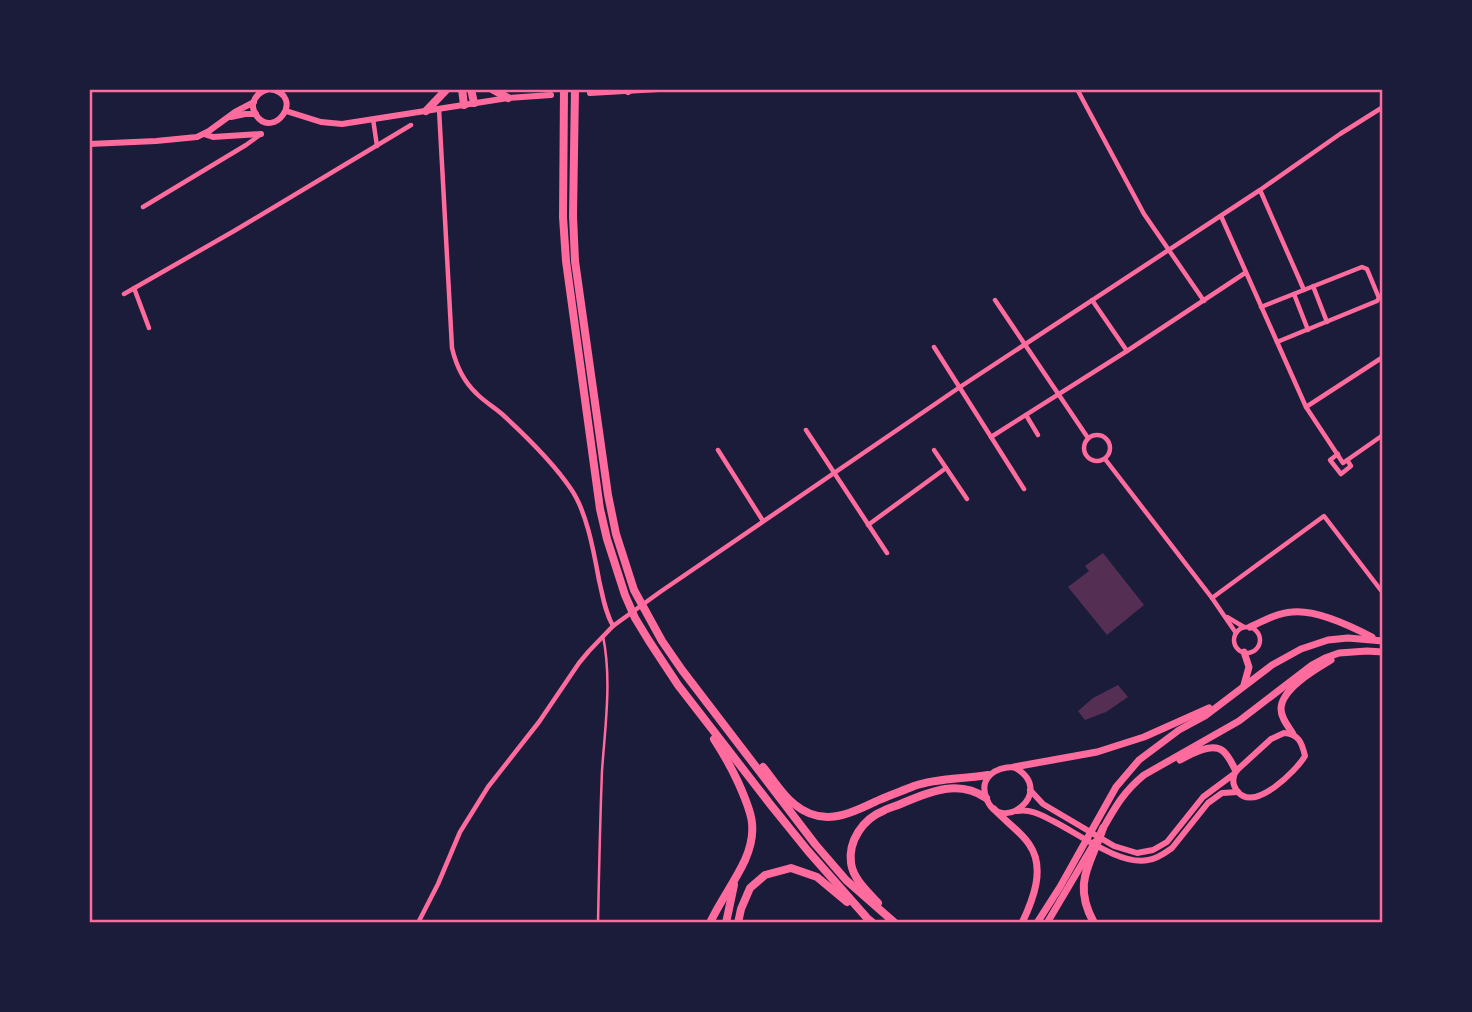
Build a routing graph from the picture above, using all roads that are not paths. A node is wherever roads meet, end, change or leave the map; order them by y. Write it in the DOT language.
graph roads {
  1 [pos="271,89"];
  2 [pos="447,89"];
  3 [pos="462,89"];
  4 [pos="471,89"];
  5 [pos="492,89"];
  6 [pos="564,89"];
  7 [pos="575,89"];
  8 [pos="659,89"];
  9 [pos="1077,89"];
  10 [pos="629,90"];
  11 [pos="259,91"];
  12 [pos="590,93"];
  13 [pos="551,95"];
  14 [pos="508,98"];
  15 [pos="254,102"];
  16 [pos="469,104"];
  17 [pos="1383,107"];
  18 [pos="439,109"];
  19 [pos="286,111"];
  20 [pos="426,111"];
  21 [pos="256,114"];
  22 [pos="226,119"];
  23 [pos="373,119"];
  24 [pos="279,120"];
  25 [pos="264,121"];
  26 [pos="411,125"];
  27 [pos="204,134"];
  28 [pos="261,134"];
  29 [pos="89,144"];
  30 [pos="377,146"];
  31 [pos="1260,190"];
  32 [pos="144,207"];
  33 [pos="1220,216"];
  34 [pos="1168,249"];
  35 [pos="1245,273"];
  36 [pos="1313,286"];
  37 [pos="134,288"];
  38 [pos="1304,290"];
  39 [pos="124,294"];
  40 [pos="1294,294"];
  41 [pos="995,300"];
  42 [pos="1092,300"];
  43 [pos="1204,300"];
  44 [pos="1261,307"];
  45 [pos="1328,322"];
  46 [pos="149,328"];
  47 [pos="1308,330"];
  48 [pos="1277,342"];
  49 [pos="1025,345"];
  50 [pos="934,347"];
  51 [pos="1127,351"];
  52 [pos="1383,357"];
  53 [pos="960,387"];
  54 [pos="1059,394"];
  55 [pos="1306,407"];
  56 [pos="1026,415"];
  57 [pos="806,430"];
  58 [pos="1038,435"];
  59 [pos="1383,435"];
  60 [pos="991,437"];
  61 [pos="1088,438"];
  62 [pos="718,450"];
  63 [pos="934,450"];
  64 [pos="1338,454"];
  65 [pos="1105,458"];
  66 [pos="1345,461"];
  67 [pos="946,468"];
  68 [pos="834,473"];
  69 [pos="1024,489"];
  70 [pos="967,499"];
  71 [pos="763,522"];
  72 [pos="869,525"];
  73 [pos="887,553"];
  74 [pos="1383,593"];
  75 [pos="1212,598"];
  76 [pos="1225,615"];
  77 [pos="613,626"];
  78 [pos="1247,627"];
  79 [pos="1236,633"];
  80 [pos="603,636"];
  81 [pos="1379,640"];
  82 [pos="1244,652"];
  83 [pos="1383,652"];
  84 [pos="1339,653"];
  85 [pos="1244,685"];
  86 [pos="1225,700"];
  87 [pos="690,701"];
  88 [pos="709,705"];
  89 [pos="1293,734"];
  90 [pos="1166,762"];
  91 [pos="1014,767"];
  92 [pos="1235,772"];
  93 [pos="988,775"];
  94 [pos="1030,790"];
  95 [pos="1238,792"];
  96 [pos="986,799"];
  97 [pos="994,809"];
  98 [pos="1017,811"];
  99 [pos="1100,829"];
  100 [pos="1083,853"];
  101 [pos="736,875"];
  102 [pos="870,920"];
  103 [pos="418,923"];
  104 [pos="598,923"];
  105 [pos="710,923"];
  106 [pos="726,923"];
  107 [pos="738,923"];
  108 [pos="896,923"];
  109 [pos="1022,923"];
  110 [pos="1037,923"];
  111 [pos="1047,923"];
  112 [pos="1094,923"];
  1 -- 11 [label="street"];
  1 -- 19 [label="street"];
  2 -- 20 [label="highway"];
  3 -- 16 [label="highway"];
  4 -- 16 [label="highway"];
  5 -- 14 [label="highway"];
  6 -- 87 [label="highway"];
  7 -- 88 [label="highway"];
  8 -- 10 [label="street"];
  9 -- 34 [label="street"];
  10 -- 12 [label="street"];
  11 -- 15 [label="street"];
  13 -- 14 [label="street"];
  14 -- 16 [label="street"];
  15 -- 21 [label="street"];
  15 -- 22 [label="street"];
  16 -- 18 [label="street"];
  17 -- 31 [label="street"];
  18 -- 20 [label="street"];
  18 -- 77 [label="street"];
  19 -- 23 [label="street"];
  19 -- 24 [label="street"];
  20 -- 23 [label="street"];
  21 -- 22 [label="street"];
  21 -- 25 [label="street"];
  22 -- 27 [label="street"];
  23 -- 30 [label="street"];
  24 -- 25 [label="street"];
  24 -- 28 [label="street"];
  25 -- 28 [label="street"];
  26 -- 30 [label="street"];
  27 -- 28 [label="street"];
  27 -- 29 [label="street"];
  28 -- 32 [label="street"];
  30 -- 37 [label="street"];
  31 -- 33 [label="street"];
  31 -- 38 [label="street"];
  33 -- 34 [label="street"];
  33 -- 35 [label="street"];
  34 -- 42 [label="street"];
  34 -- 43 [label="street"];
  35 -- 43 [label="street"];
  35 -- 44 [label="street"];
  36 -- 38 [label="street"];
  36 -- 45 [label="street"];
  36 -- 45 [label="street"];
  37 -- 39 [label="street"];
  37 -- 46 [label="street"];
  38 -- 40 [label="street"];
  40 -- 44 [label="street"];
  40 -- 47 [label="street"];
  41 -- 49 [label="street"];
  42 -- 49 [label="street"];
  42 -- 51 [label="street"];
  43 -- 51 [label="street"];
  44 -- 48 [label="street"];
  45 -- 47 [label="street"];
  47 -- 48 [label="street"];
  48 -- 55 [label="street"];
  49 -- 53 [label="street"];
  49 -- 54 [label="street"];
  50 -- 53 [label="street"];
  51 -- 54 [label="street"];
  52 -- 55 [label="street"];
  53 -- 60 [label="street"];
  53 -- 68 [label="street"];
  54 -- 56 [label="street"];
  54 -- 61 [label="street"];
  55 -- 64 [label="street"];
  56 -- 58 [label="street"];
  56 -- 60 [label="street"];
  57 -- 68 [label="street"];
  59 -- 66 [label="street"];
  60 -- 69 [label="street"];
  61 -- 65 [label="street"];
  61 -- 65 [label="street"];
  62 -- 71 [label="street"];
  63 -- 67 [label="street"];
  64 -- 66 [label="street"];
  64 -- 66 [label="street"];
  65 -- 75 [label="street"];
  67 -- 70 [label="street"];
  67 -- 72 [label="street"];
  68 -- 71 [label="street"];
  68 -- 72 [label="street"];
  71 -- 77 [label="street"];
  72 -- 73 [label="street"];
  74 -- 75 [label="street"];
  75 -- 76 [label="street"];
  76 -- 78 [label="street"];
  76 -- 79 [label="street"];
  77 -- 80 [label="street"];
  78 -- 79 [label="street"];
  78 -- 81 [label="main road"];
  78 -- 82 [label="street"];
  79 -- 82 [label="street"];
  80 -- 103 [label="street"];
  80 -- 104 [label="lane"];
  81 -- 85 [label="main road"];
  82 -- 85 [label="main road"];
  83 -- 84 [label="main road"];
  84 -- 89 [label="main road"];
  84 -- 90 [label="main road"];
  85 -- 86 [label="main road"];
  86 -- 91 [label="main road"];
  86 -- 99 [label="main road"];
  87 -- 101 [label="highway"];
  87 -- 102 [label="highway"];
  88 -- 93 [label="highway"];
  88 -- 108 [label="highway"];
  89 -- 92 [label="street"];
  89 -- 95 [label="street"];
  90 -- 92 [label="main road"];
  90 -- 99 [label="main road"];
  91 -- 93 [label="street"];
  91 -- 94 [label="street"];
  92 -- 94 [label="street"];
  92 -- 95 [label="street"];
  93 -- 96 [label="street"];
  94 -- 98 [label="street"];
  95 -- 98 [label="street"];
  96 -- 97 [label="street"];
  96 -- 108 [label="highway"];
  97 -- 98 [label="street"];
  97 -- 109 [label="main road"];
  99 -- 100 [label="main road"];
  99 -- 112 [label="highway"];
  100 -- 110 [label="main road"];
  100 -- 111 [label="main road"];
  101 -- 105 [label="highway"];
  101 -- 106 [label="highway"];
  102 -- 107 [label="highway"];
}
